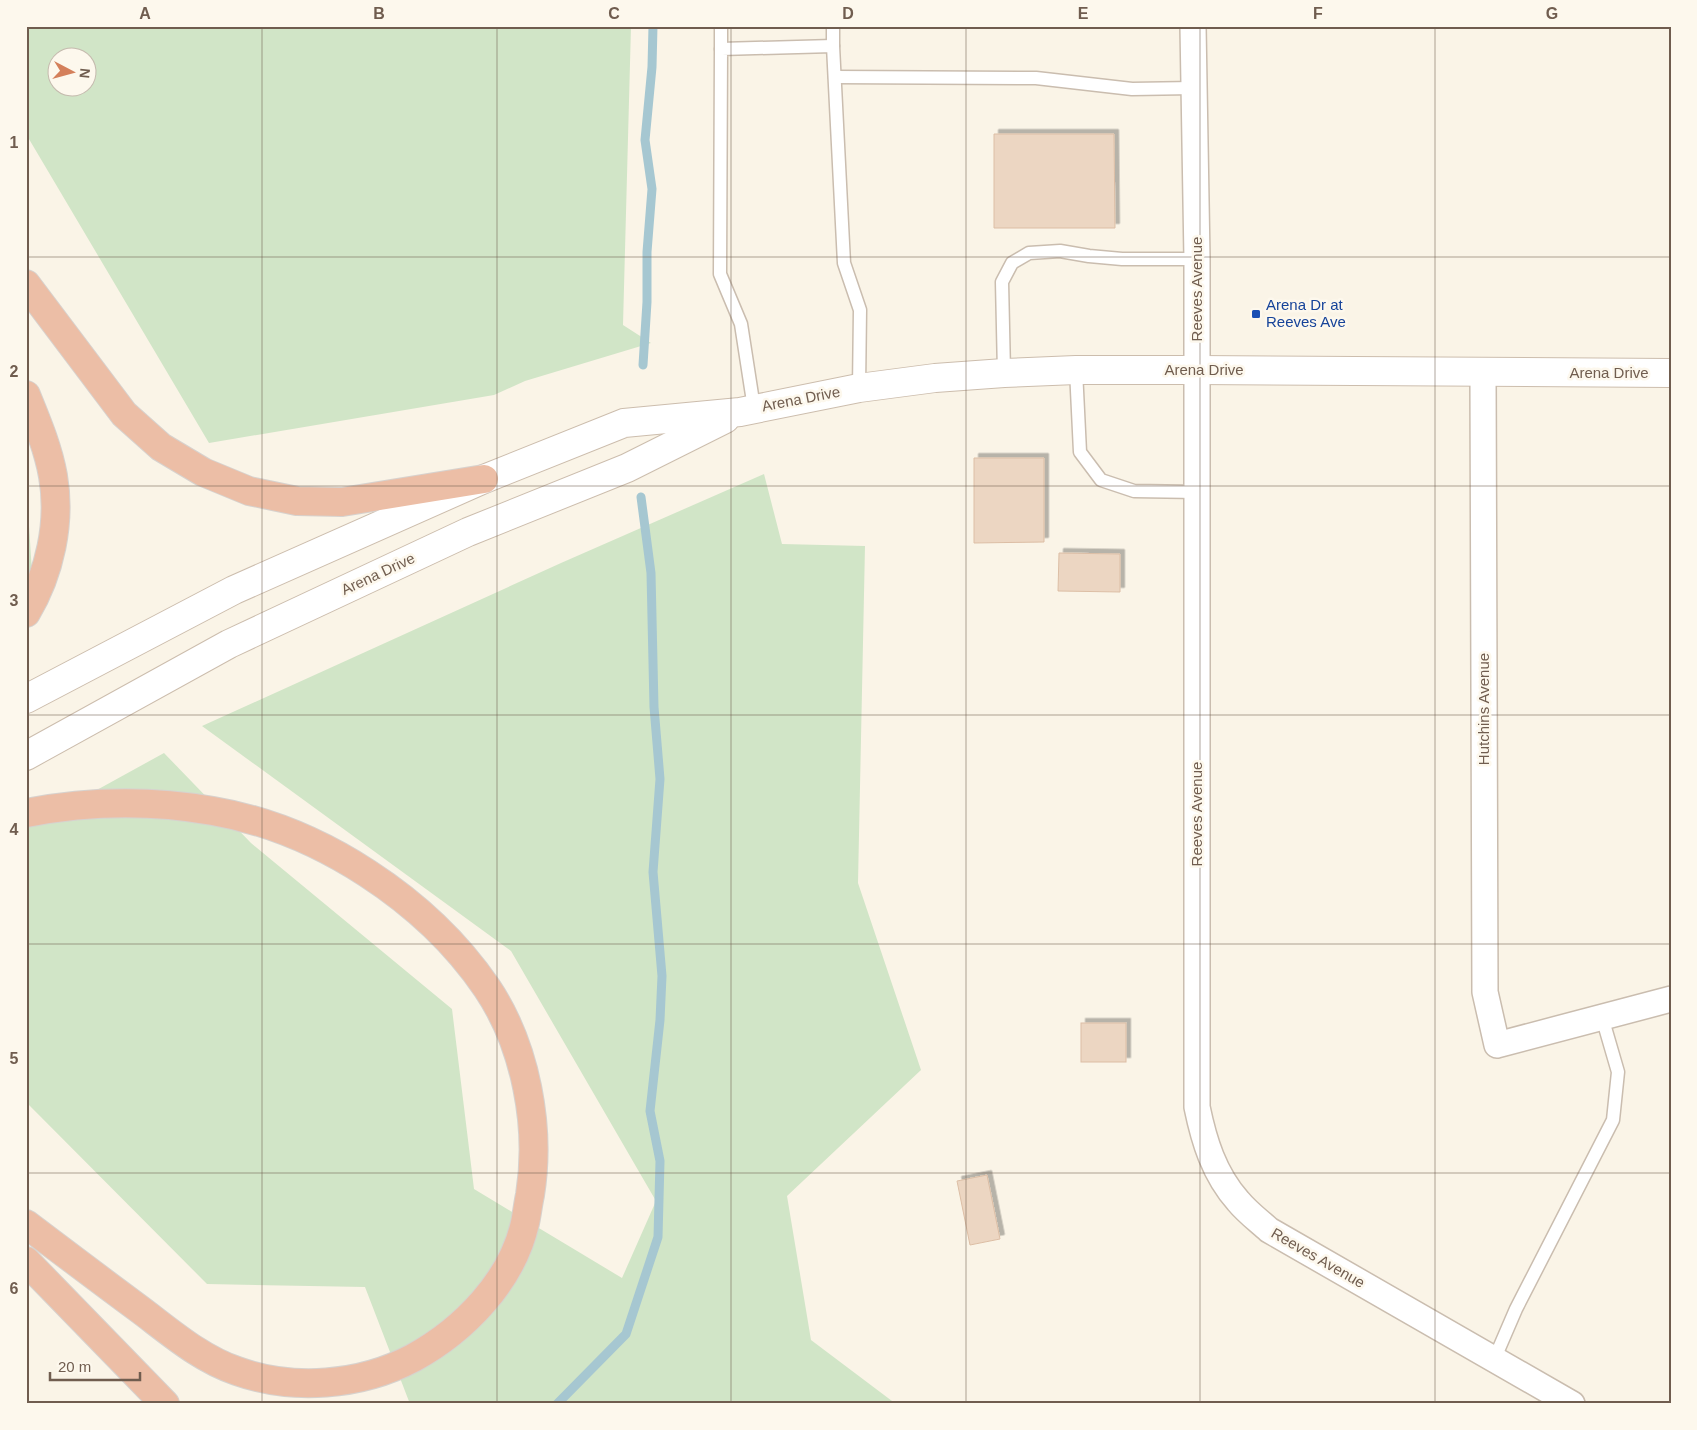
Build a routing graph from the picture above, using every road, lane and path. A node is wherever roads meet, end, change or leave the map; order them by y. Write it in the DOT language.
graph roads {
  1 [pos="722,26"];
  2 [pos="834,26"];
  3 [pos="1193,26"];
  4 [pos="834,46"];
  5 [pos="721,49"];
  6 [pos="835,77"];
  7 [pos="1193,88"];
  8 [pos="1197,259"];
  9 [pos="26,284"];
  10 [pos="1076,370"];
  11 [pos="1196,370"];
  12 [pos="1004,373"];
  13 [pos="1483,373"];
  14 [pos="1671,373"];
  15 [pos="859,388"];
  16 [pos="26,396"];
  17 [pos="747,410"];
  18 [pos="484,479"];
  19 [pos="1198,492"];
  20 [pos="26,613"];
  21 [pos="26,699"];
  22 [pos="26,756"];
  23 [pos="26,813"];
  24 [pos="1671,999"];
  25 [pos="1602,1017"];
  26 [pos="26,1224"];
  27 [pos="26,1261"];
  28 [pos="1494,1360"];
  29 [pos="165,1404"];
  30 [pos="1572,1404"];
  1 -- 5 [label="lane"];
  2 -- 4 [label="lane"];
  3 -- 7 [label="street, Reeves Avenue"];
  4 -- 5 [label="lane"];
  4 -- 6 [label="lane"];
  5 -- 17 [label="lane"];
  6 -- 7 [label="lane"];
  6 -- 15 [label="lane"];
  7 -- 8 [label="street, Reeves Avenue"];
  8 -- 11 [label="street, Reeves Avenue"];
  8 -- 12 [label="lane"];
  9 -- 18 [label="highway"];
  10 -- 11 [label="main road, Arena Drive"];
  10 -- 12 [label="main road, Arena Drive"];
  10 -- 19 [label="lane"];
  11 -- 13 [label="main road, Arena Drive"];
  11 -- 19 [label="street, Reeves Avenue"];
  12 -- 15 [label="main road, Arena Drive"];
  13 -- 14 [label="main road, Arena Drive"];
  13 -- 25 [label="street, Hutchins Avenue"];
  15 -- 17 [label="main road, Arena Drive"];
  16 -- 20 [label="highway"];
  17 -- 18 [label="main road, Arena Drive"];
  17 -- 22 [label="main road, Arena Drive"];
  18 -- 21 [label="main road, Arena Drive"];
  19 -- 28 [label="street, Reeves Avenue"];
  23 -- 26 [label="highway"];
  24 -- 25 [label="street"];
  25 -- 28 [label="lane"];
  27 -- 29 [label="highway"];
  28 -- 30 [label="street, Reeves Avenue"];
}
